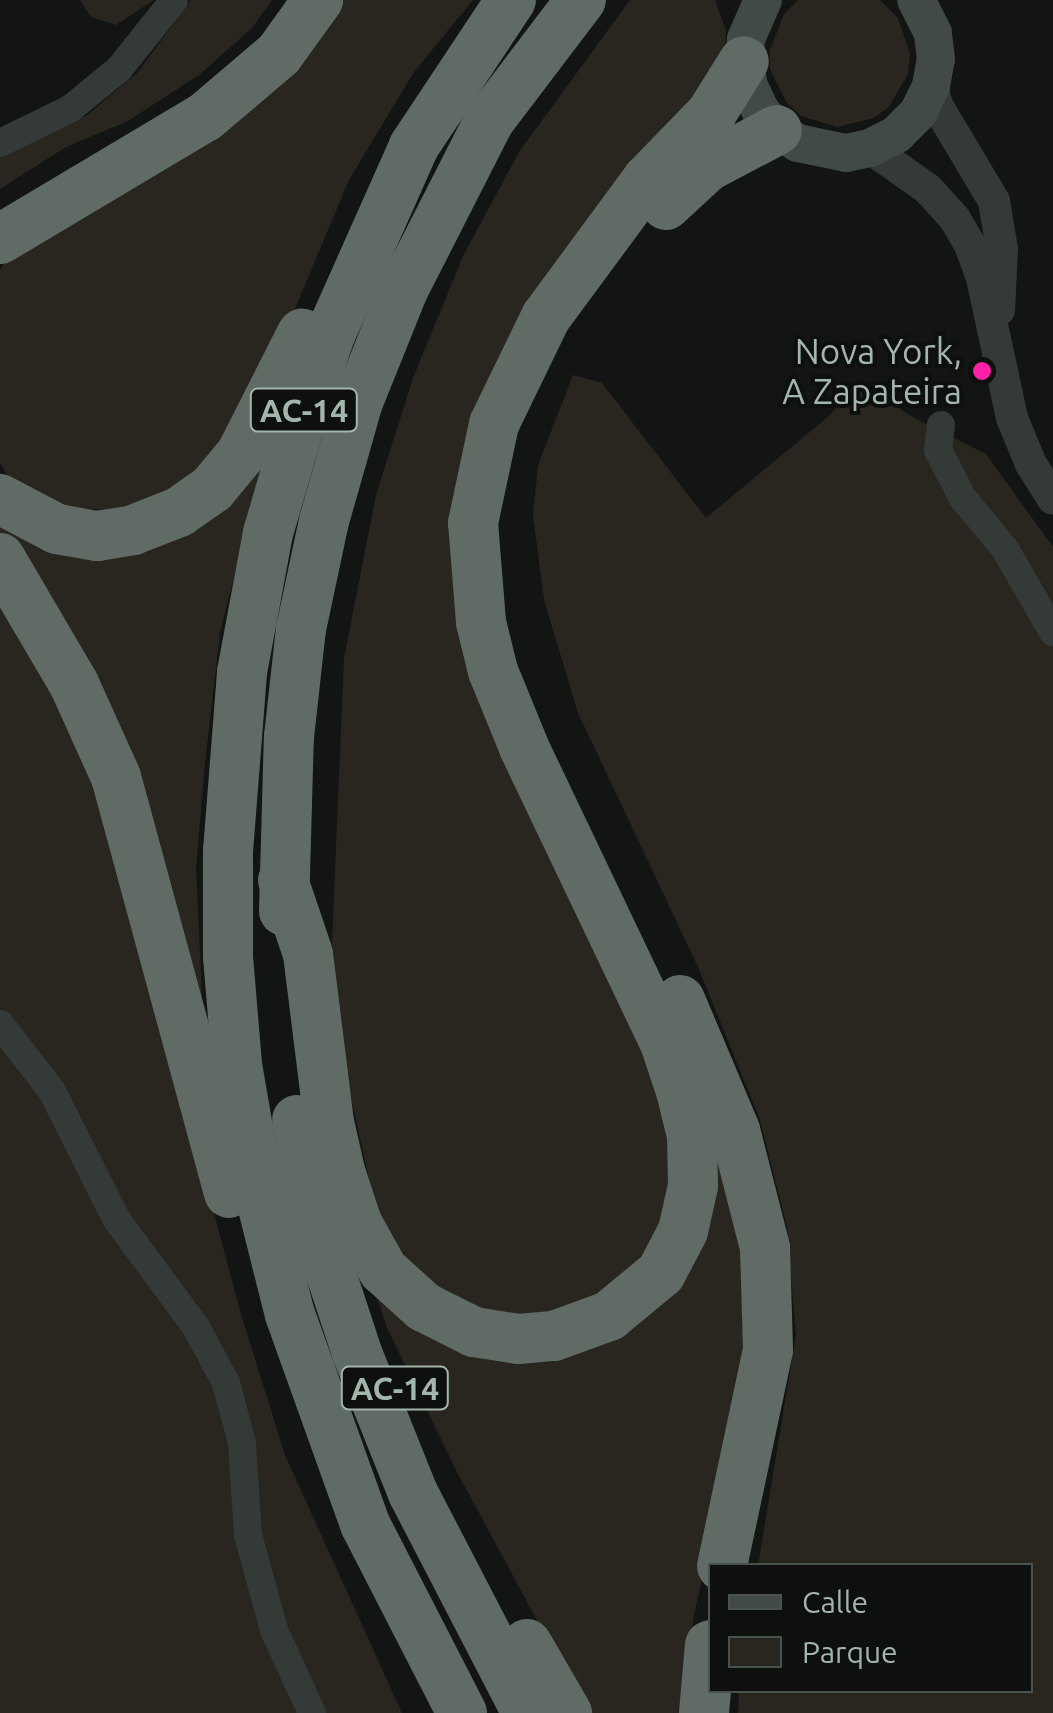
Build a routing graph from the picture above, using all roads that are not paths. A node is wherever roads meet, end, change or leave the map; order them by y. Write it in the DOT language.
graph roads {
  1 [pos="174,0"];
  2 [pos="296,0"];
  3 [pos="318,0"];
  4 [pos="582,0"];
  5 [pos="916,0"];
  6 [pos="506,5"];
  7 [pos="750,20"];
  8 [pos="931,86"];
  9 [pos="778,130"];
  10 [pos="0,143"];
  11 [pos="870,148"];
  12 [pos="0,215"];
  13 [pos="0,239"];
  14 [pos="996,340"];
  15 [pos="941,425"];
  16 [pos="1053,498"];
  17 [pos="0,499"];
  18 [pos="0,558"];
  19 [pos="1053,632"];
  20 [pos="283,880"];
  21 [pos="0,1024"];
  22 [pos="286,1041"];
  23 [pos="365,1524"];
  24 [pos="723,1563"];
  25 [pos="708,1668"];
  26 [pos="312,1713"];
  27 [pos="462,1713"];
  28 [pos="527,1713"];
  29 [pos="566,1713"];
  30 [pos="704,1713"];
  1 -- 10 [label="street"];
  2 -- 12 [label="highway"];
  3 -- 13 [label="highway"];
  4 -- 20 [label="highway, AC-14"];
  5 -- 8 [label="main road"];
  6 -- 17 [label="highway"];
  6 -- 23 [label="highway, AC-14"];
  7 -- 9 [label="main road"];
  7 -- 20 [label="highway"];
  8 -- 11 [label="main road"];
  8 -- 14 [label="street"];
  9 -- 11 [label="main road"];
  9 -- 24 [label="highway"];
  11 -- 14 [label="street"];
  14 -- 16 [label="street"];
  15 -- 19 [label="street"];
  18 -- 23 [label="highway"];
  20 -- 22 [label="highway, AC-14"];
  21 -- 26 [label="street"];
  22 -- 28 [label="highway, AC-14"];
  22 -- 29 [label="highway, AC-14"];
  23 -- 27 [label="highway, AC-14"];
  25 -- 30 [label="highway"];
}
